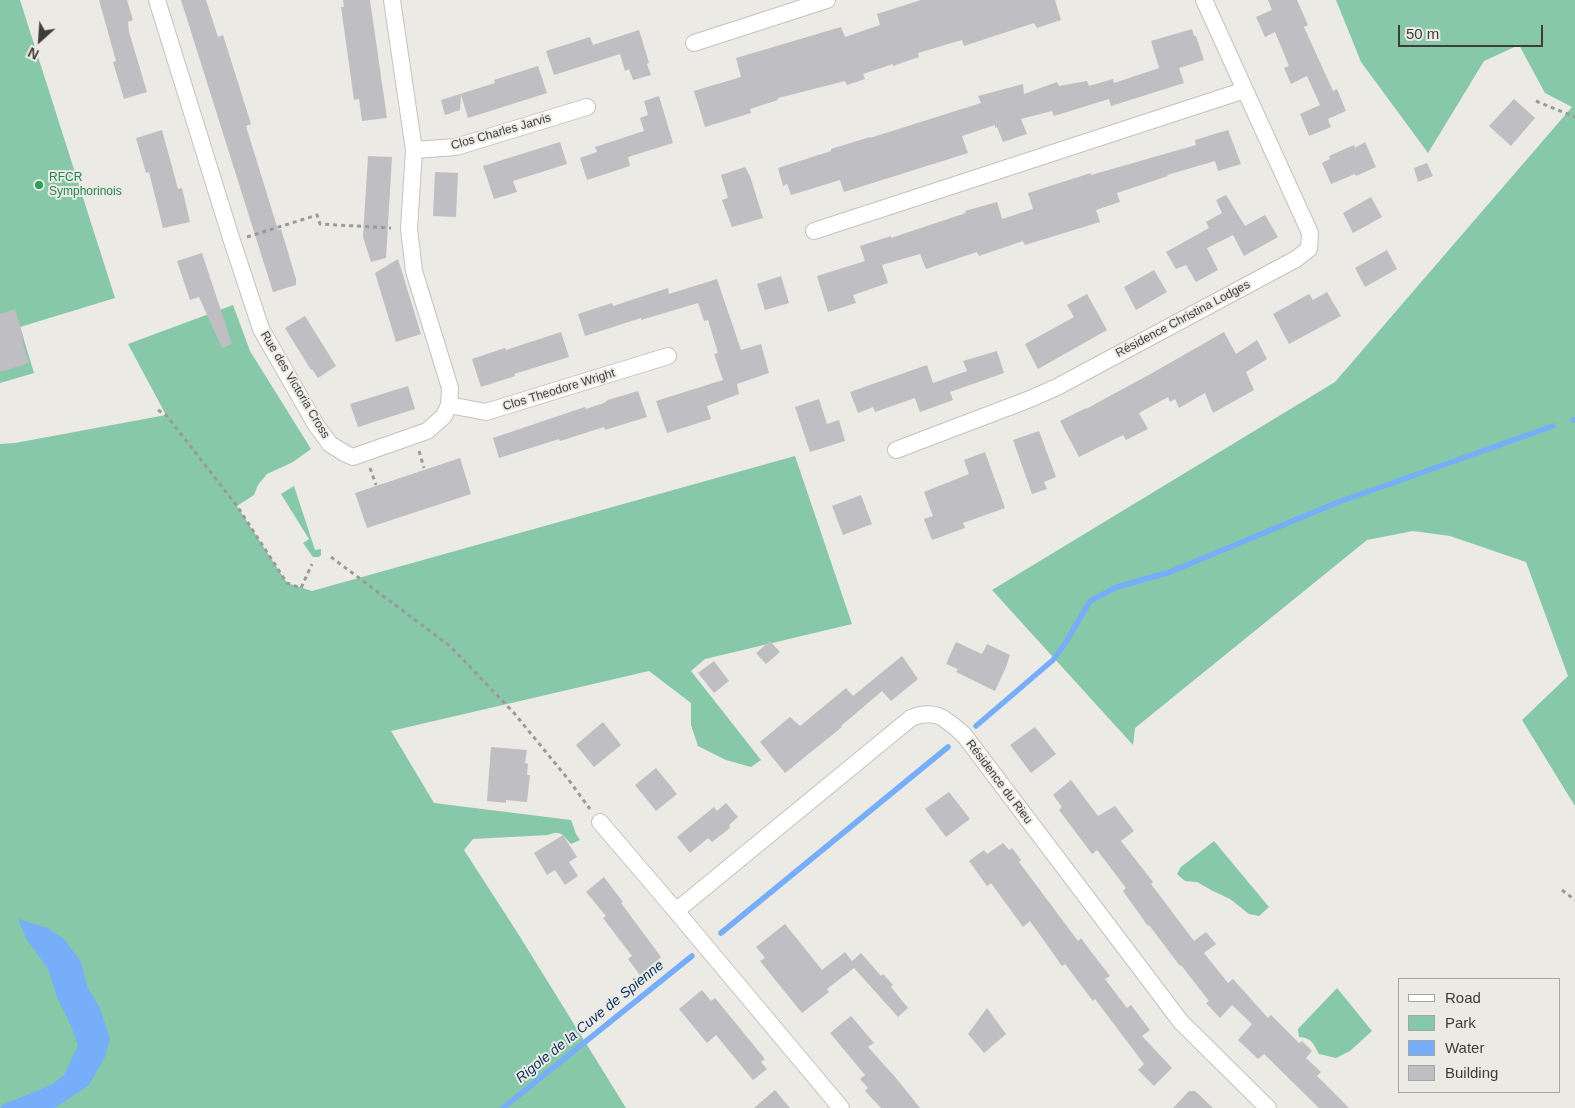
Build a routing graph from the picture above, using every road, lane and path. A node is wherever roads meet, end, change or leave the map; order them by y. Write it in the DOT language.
graph roads {
  1 [pos="158,0"];
  2 [pos="392,0"];
  3 [pos="827,0"];
  4 [pos="1204,0"];
  5 [pos="694,43"];
  6 [pos="1245,90"];
  7 [pos="1536,101"];
  8 [pos="587,107"];
  9 [pos="1575,117"];
  10 [pos="414,150"];
  11 [pos="410,229"];
  12 [pos="814,231"];
  13 [pos="232,241"];
  14 [pos="668,356"];
  15 [pos="449,405"];
  16 [pos="158,410"];
  17 [pos="896,450"];
  18 [pos="331,557"];
  19 [pos="312,564"];
  20 [pos="600,822"];
  21 [pos="1562,890"];
  22 [pos="1575,900"];
  23 [pos="676,911"];
  24 [pos="841,1108"];
  25 [pos="1268,1108"];
  1 -- 13 [label="street, Rue des Victoria Cross"];
  2 -- 10 [label="street"];
  3 -- 5 [label="street"];
  4 -- 6 [label="street, Résidence Christina Lodges"];
  6 -- 12 [label="street"];
  6 -- 17 [label="street, Résidence Christina Lodges"];
  7 -- 9 [label="path"];
  8 -- 10 [label="street, Clos Charles Jarvis"];
  10 -- 11 [label="street"];
  11 -- 13 [label="path"];
  11 -- 15 [label="street"];
  13 -- 15 [label="street, Rue des Victoria Cross"];
  14 -- 15 [label="street, Clos Theodore Wright"];
  16 -- 19 [label="path"];
  18 -- 20 [label="path"];
  20 -- 23 [label="street"];
  21 -- 22 [label="path"];
  23 -- 24 [label="street"];
  23 -- 25 [label="street, Résidence du Rieu"];
}
